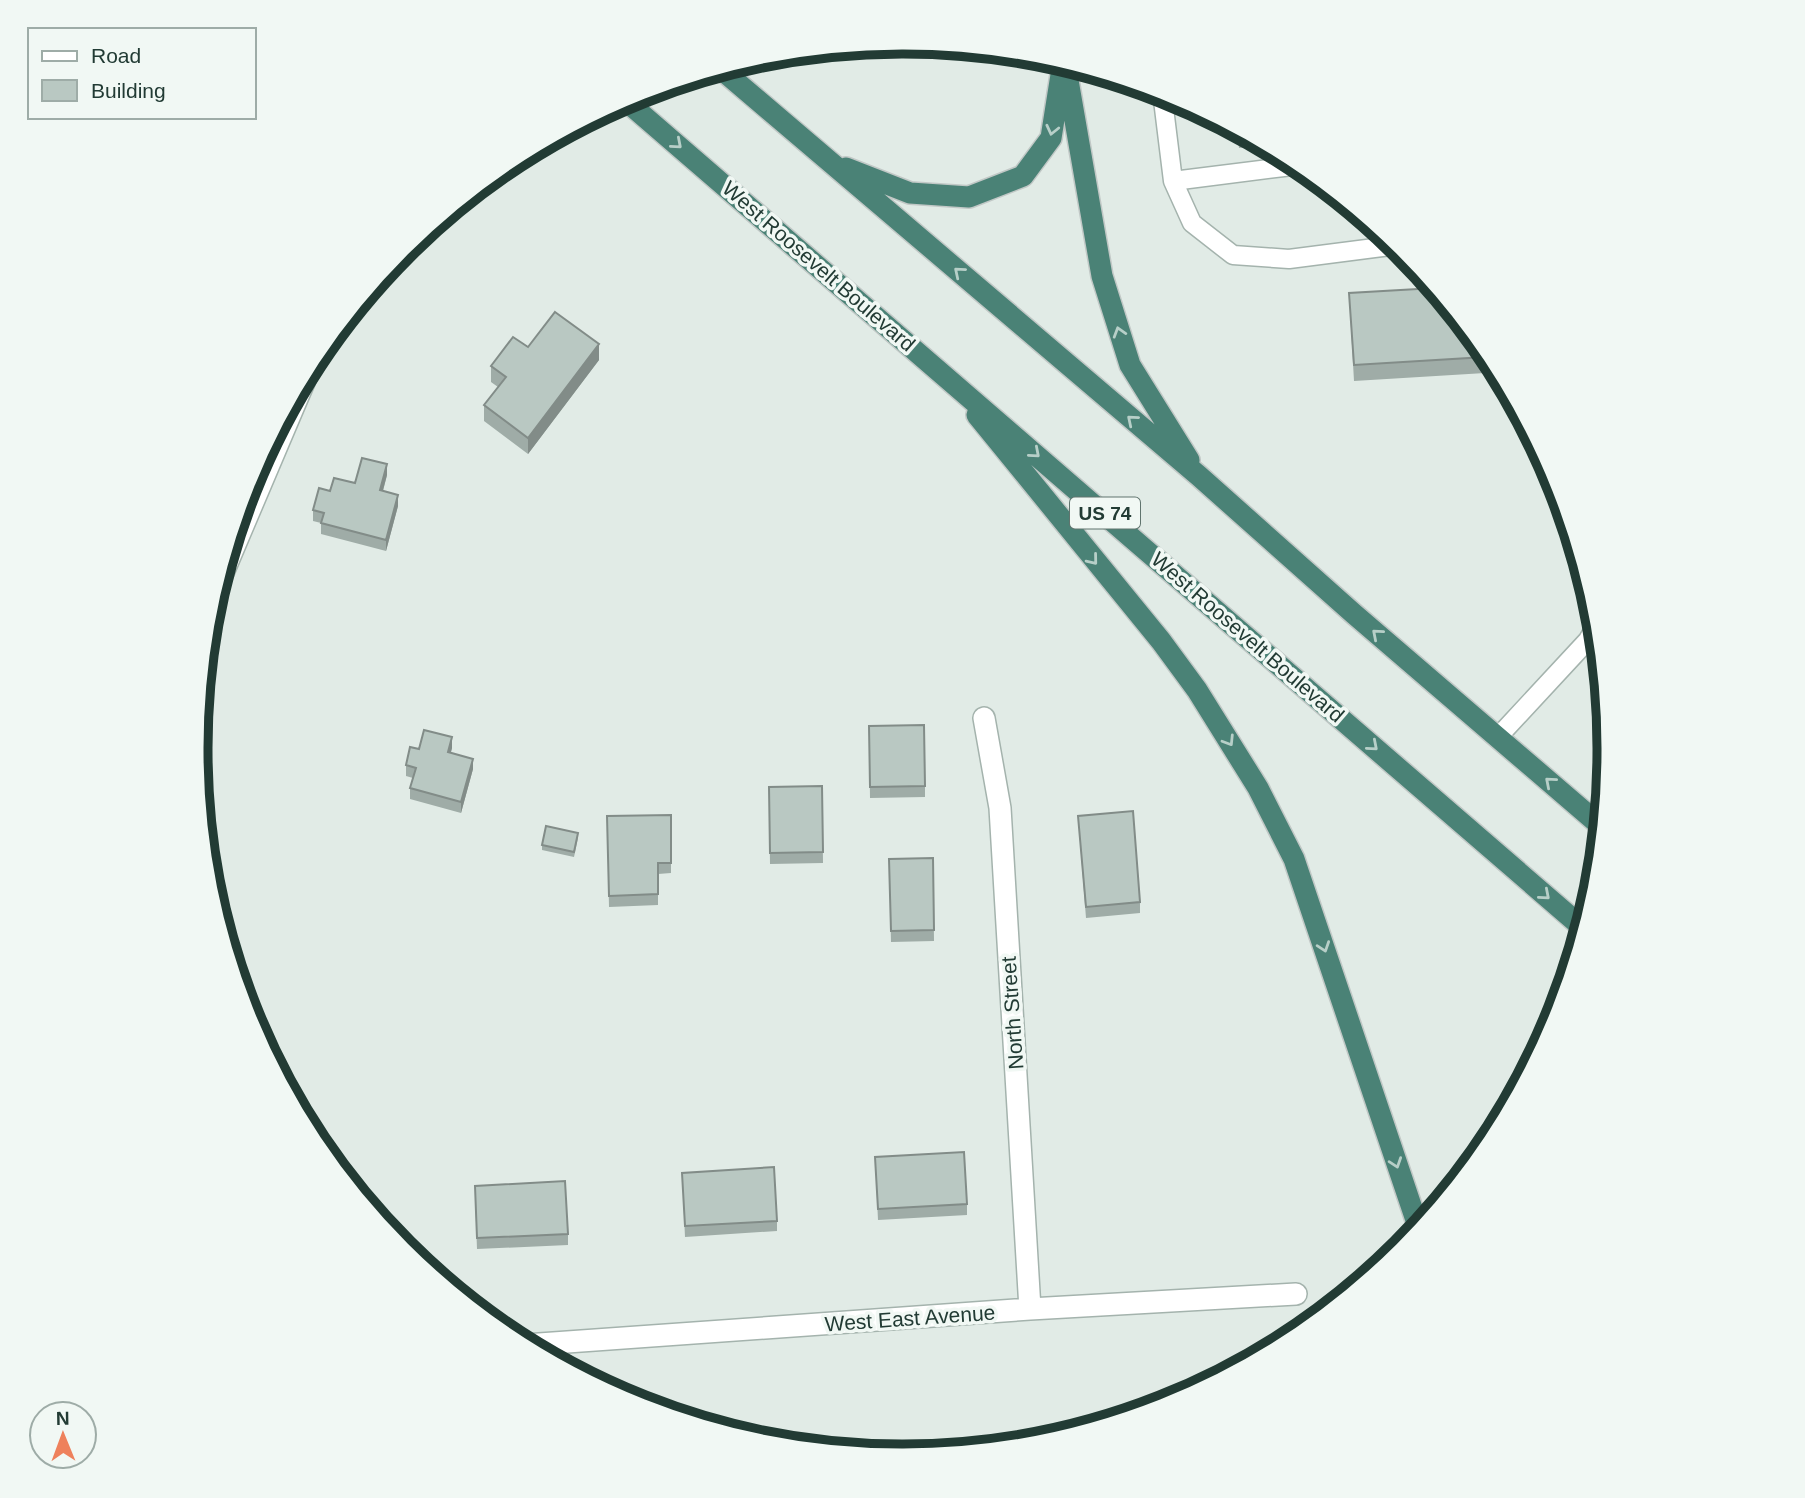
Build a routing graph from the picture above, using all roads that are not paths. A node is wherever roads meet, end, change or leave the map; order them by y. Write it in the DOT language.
graph roads {
  1 [pos="1062,73"];
  2 [pos="1066,74"];
  3 [pos="730,76"];
  4 [pos="1164,105"];
  5 [pos="634,108"];
  6 [pos="830,162"];
  7 [pos="1282,167"];
  8 [pos="1173,181"];
  9 [pos="1382,247"];
  10 [pos="942,373"];
  11 [pos="1199,476"];
  12 [pos="1590,649"];
  13 [pos="984,718"];
  14 [pos="1498,737"];
  15 [pos="1593,819"];
  16 [pos="1576,921"];
  17 [pos="1415,1218"];
  18 [pos="1296,1294"];
  19 [pos="1030,1309"];
  20 [pos="543,1344"];
  1 -- 6 [label="highway, one-way"];
  11 -- 2 [label="highway, one-way"];
  3 -- 6 [label="highway"];
  4 -- 8 [label="lane"];
  5 -- 10 [label="highway, West Roosevelt Boulevard / US 74, one-way"];
  11 -- 6 [label="highway, one-way"];
  7 -- 8 [label="lane"];
  8 -- 9 [label="lane"];
  10 -- 16 [label="highway, West Roosevelt Boulevard / US 74, one-way"];
  10 -- 17 [label="highway, one-way"];
  14 -- 11 [label="highway, one-way"];
  12 -- 14 [label="lane"];
  13 -- 19 [label="street, North Street"];
  15 -- 14 [label="highway, one-way"];
  18 -- 19 [label="street, West East Avenue"];
  19 -- 20 [label="street, West East Avenue"];
}
